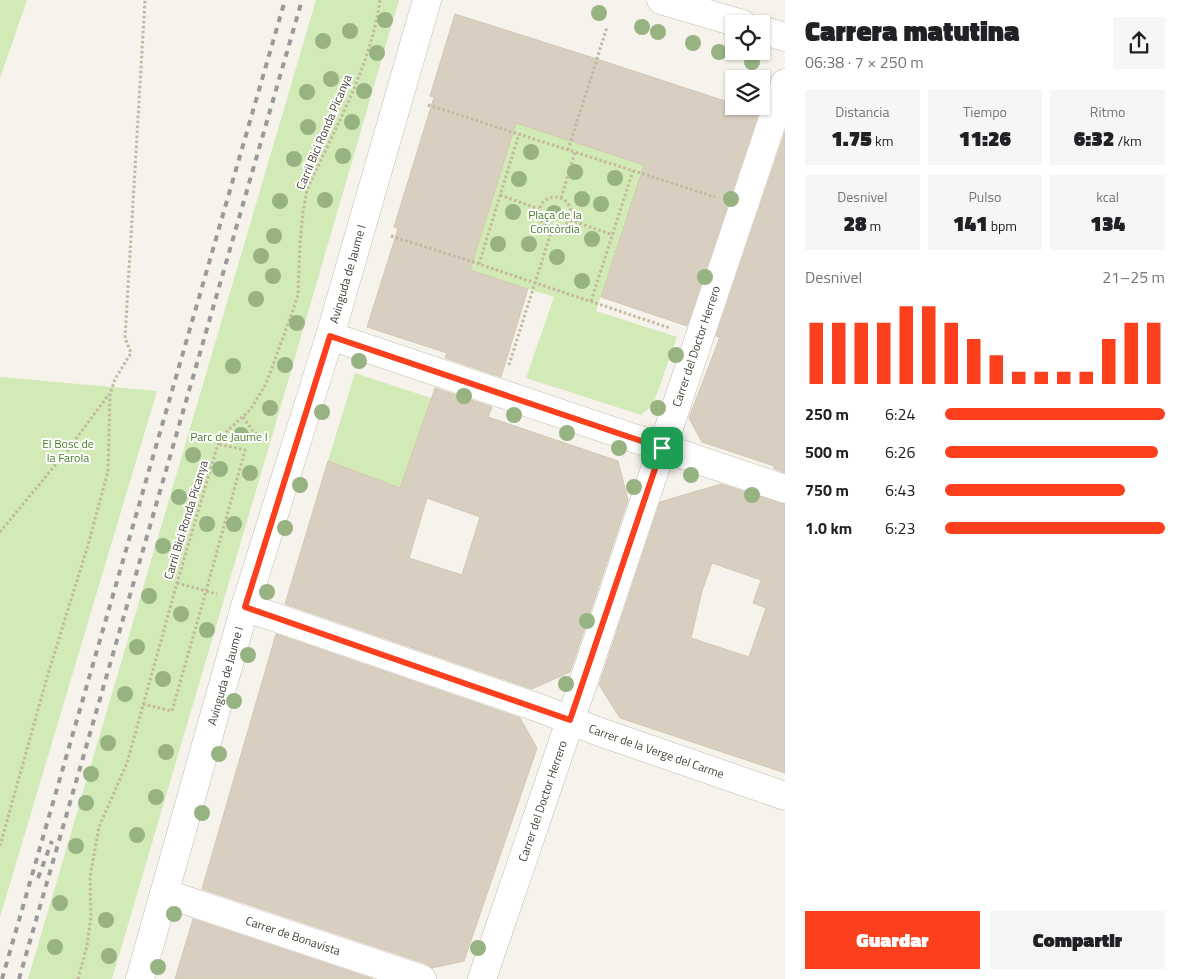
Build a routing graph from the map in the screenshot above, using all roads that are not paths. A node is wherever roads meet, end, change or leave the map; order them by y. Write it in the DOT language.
graph roads {
  1 [pos="427,0"];
  2 [pos="661,0"];
  3 [pos="725,19"];
  4 [pos="770,33"];
  5 [pos="785,37"];
  6 [pos="785,84"];
  7 [pos="330,336"];
  8 [pos="662,448"];
  9 [pos="785,489"];
  10 [pos="245,607"];
  11 [pos="570,720"];
  12 [pos="785,796"];
  13 [pos="164,893"];
  14 [pos="140,979"];
  15 [pos="422,979"];
  16 [pos="482,979"];
  1 -- 7 [label="street, Avinguda de Jaume I"];
  2 -- 3 [label="street"];
  4 -- 5 [label="street"];
  6 -- 8 [label="street, Carrer del Doctor Herrero"];
  7 -- 8 [label="street"];
  7 -- 10 [label="street, Avinguda de Jaume I"];
  8 -- 9 [label="street"];
  8 -- 11 [label="street, Carrer del Doctor Herrero"];
  10 -- 11 [label="street, Carrer de la Verge del Carme"];
  10 -- 13 [label="street, Avinguda de Jaume I"];
  11 -- 12 [label="street, Carrer de la Verge del Carme"];
  11 -- 16 [label="street, Carrer del Doctor Herrero"];
  13 -- 14 [label="street, Avinguda de Jaume I"];
  13 -- 15 [label="street, Carrer de Bonavista"];
}
